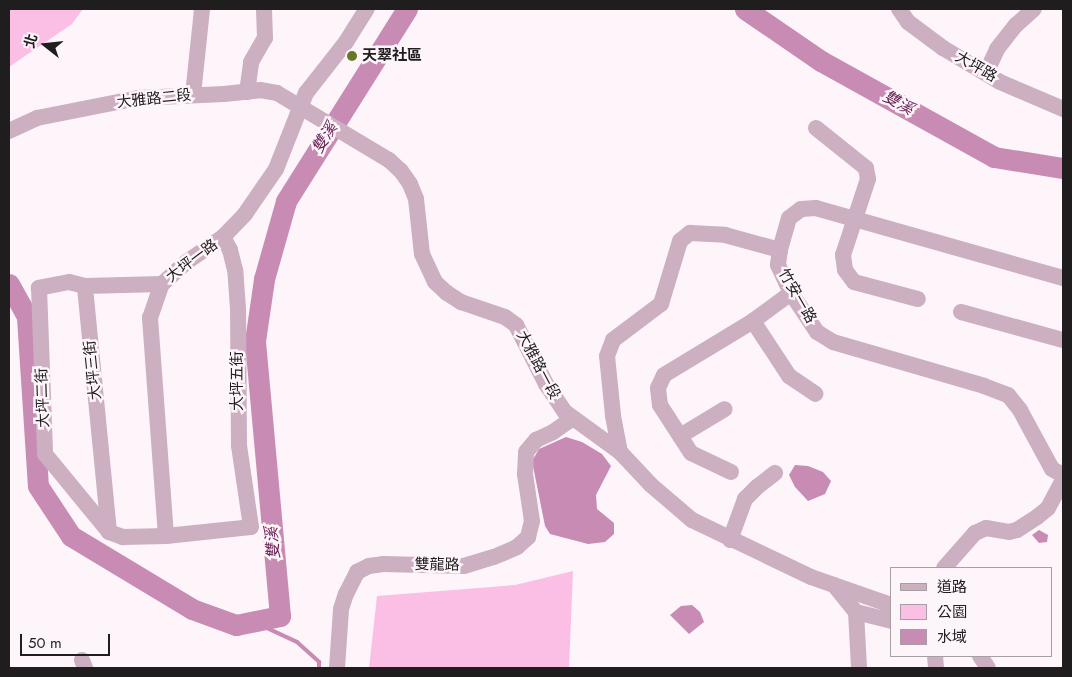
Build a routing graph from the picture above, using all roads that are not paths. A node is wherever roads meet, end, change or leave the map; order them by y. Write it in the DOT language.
graph roads {
  1 [pos="202,9"];
  2 [pos="264,9"];
  3 [pos="367,9"];
  4 [pos="899,9"];
  5 [pos="1034,9"];
  6 [pos="986,73"];
  7 [pos="247,92"];
  8 [pos="193,95"];
  9 [pos="1063,109"];
  10 [pos="306,111"];
  11 [pos="816,128"];
  12 [pos="9,131"];
  13 [pos="856,218"];
  14 [pos="224,237"];
  15 [pos="780,250"];
  16 [pos="1063,278"];
  17 [pos="162,284"];
  18 [pos="85,286"];
  19 [pos="791,293"];
  20 [pos="918,299"];
  21 [pos="961,312"];
  22 [pos="753,321"];
  23 [pos="1063,340"];
  24 [pos="816,394"];
  25 [pos="725,409"];
  26 [pos="573,418"];
  27 [pos="680,436"];
  28 [pos="620,452"];
  29 [pos="731,472"];
  30 [pos="775,473"];
  31 [pos="1063,475"];
  32 [pos="1063,480"];
  33 [pos="166,531"];
  34 [pos="109,532"];
  35 [pos="730,540"];
  36 [pos="945,567"];
  37 [pos="834,585"];
  38 [pos="890,605"];
  39 [pos="856,612"];
  40 [pos="890,622"];
  41 [pos="981,657"];
  42 [pos="337,668"];
  43 [pos="859,668"];
  44 [pos="988,668"];
  1 -- 8 [label="street"];
  2 -- 7 [label="street"];
  3 -- 10 [label="street"];
  4 -- 6 [label="street, 大坪路"];
  5 -- 6 [label="street"];
  6 -- 9 [label="street, 大坪路"];
  7 -- 8 [label="street, 大雅路二段"];
  7 -- 10 [label="street, 大雅路二段"];
  8 -- 12 [label="street, 大雅路二段"];
  10 -- 14 [label="street, 大坪一路"];
  10 -- 26 [label="street, 大雅路一段"];
  11 -- 13 [label="street"];
  13 -- 15 [label="street, 竹安一路"];
  13 -- 16 [label="street, 竹安一路"];
  13 -- 20 [label="street"];
  14 -- 17 [label="street, 大坪一路"];
  14 -- 33 [label="street, 大坪五街"];
  15 -- 19 [label="street, 竹安一路"];
  15 -- 28 [label="street"];
  17 -- 18 [label="street"];
  17 -- 33 [label="street, 大坪一路"];
  18 -- 34 [label="street, 大坪三街"];
  18 -- 34 [label="street, 大坪二街"];
  19 -- 22 [label="street"];
  19 -- 31 [label="street, 竹安一路"];
  21 -- 23 [label="street"];
  22 -- 24 [label="street"];
  22 -- 27 [label="street"];
  25 -- 27 [label="street"];
  26 -- 28 [label="street, 大雅路一段"];
  26 -- 42 [label="street, 雙龍路"];
  27 -- 29 [label="street"];
  28 -- 35 [label="street, 大雅路一段"];
  30 -- 35 [label="street"];
  32 -- 36 [label="street"];
  33 -- 34 [label="street"];
  35 -- 37 [label="street, 大雅路一段"];
  37 -- 38 [label="street, 大雅路一段"];
  37 -- 39 [label="street"];
  39 -- 40 [label="street"];
  39 -- 43 [label="street"];
  41 -- 44 [label="street"];
}
